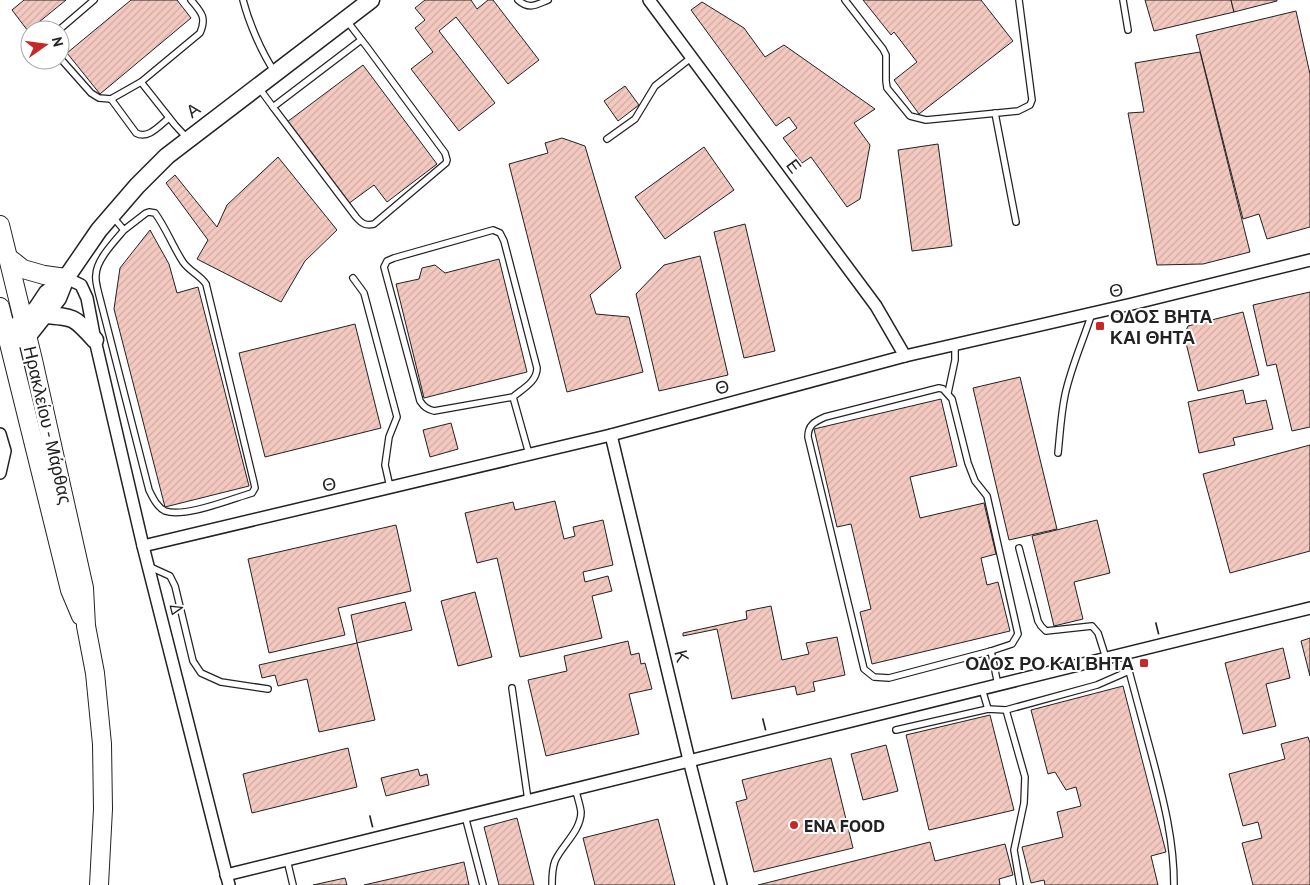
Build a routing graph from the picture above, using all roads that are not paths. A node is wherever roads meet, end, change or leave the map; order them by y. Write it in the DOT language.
graph roads {
  1 [pos="94,0"];
  2 [pos="191,0"];
  3 [pos="243,0"];
  4 [pos="518,0"];
  5 [pos="548,0"];
  6 [pos="649,0"];
  7 [pos="845,0"];
  8 [pos="1019,0"];
  9 [pos="1123,0"];
  10 [pos="361,3"];
  11 [pos="345,19"];
  12 [pos="70,21"];
  13 [pos="1128,30"];
  14 [pos="361,40"];
  15 [pos="692,57"];
  16 [pos="70,69"];
  17 [pos="276,73"];
  18 [pos="141,82"];
  19 [pos="258,86"];
  20 [pos="111,99"];
  21 [pos="273,107"];
  22 [pos="995,113"];
  23 [pos="169,118"];
  24 [pos="188,139"];
  25 [pos="607,139"];
  26 [pos="111,215"];
  27 [pos="1016,222"];
  28 [pos="0,225"];
  29 [pos="124,230"];
  30 [pos="9,258"];
  31 [pos="1310,260"];
  32 [pos="66,278"];
  33 [pos="353,278"];
  34 [pos="0,307"];
  35 [pos="1092,313"];
  36 [pos="44,315"];
  37 [pos="26,330"];
  38 [pos="4,337"];
  39 [pos="95,340"];
  40 [pos="955,345"];
  41 [pos="906,356"];
  42 [pos="948,393"];
  43 [pos="513,397"];
  44 [pos="0,434"];
  45 [pos="611,435"];
  46 [pos="1058,453"];
  47 [pos="529,454"];
  48 [pos="0,472"];
  49 [pos="390,487"];
  50 [pos="143,546"];
  51 [pos="1019,548"];
  52 [pos="148,566"];
  53 [pos="1310,608"];
  54 [pos="86,626"];
  55 [pos="991,651"];
  56 [pos="1125,654"];
  57 [pos="1106,659"];
  58 [pos="1129,671"];
  59 [pos="998,685"];
  60 [pos="512,688"];
  61 [pos="268,689"];
  62 [pos="982,689"];
  63 [pos="988,709"];
  64 [pos="1006,710"];
  65 [pos="896,730"];
  66 [pos="689,760"];
  67 [pos="575,788"];
  68 [pos="528,800"];
  69 [pos="465,816"];
  70 [pos="287,860"];
  71 [pos="228,880"];
  72 [pos="99,885"];
  73 [pos="293,885"];
  74 [pos="483,885"];
  75 [pos="552,885"];
  76 [pos="720,885"];
  77 [pos="1020,885"];
  78 [pos="1174,885"];
  1 -- 12 [label="lane"];
  2 -- 18 [label="lane"];
  3 -- 17 [label="lane"];
  4 -- 5 [label="lane"];
  6 -- 15 [label="street, Ε"];
  7 -- 22 [label="lane"];
  8 -- 22 [label="lane"];
  9 -- 13 [label="lane"];
  10 -- 11 [label="street, Α"];
  11 -- 14 [label="lane"];
  11 -- 17 [label="street, Α"];
  14 -- 21 [label="lane"];
  14 -- 21 [label="lane"];
  15 -- 25 [label="lane"];
  15 -- 41 [label="street, Ε"];
  16 -- 20 [label="lane"];
  17 -- 19 [label="street, Α"];
  18 -- 20 [label="lane"];
  18 -- 23 [label="lane"];
  19 -- 21 [label="lane"];
  19 -- 24 [label="street, Α"];
  20 -- 23 [label="lane"];
  22 -- 27 [label="lane"];
  23 -- 24 [label="lane"];
  24 -- 26 [label="street, Α"];
  26 -- 29 [label="lane"];
  26 -- 32 [label="street, Α"];
  28 -- 30 [label="main road, Ηρακλείου - Μάρθας"];
  29 -- 29 [label="lane"];
  30 -- 32 [label="main road"];
  30 -- 37 [label="main road, Ηρακλείου - Μάρθας"];
  31 -- 35 [label="street, Θ"];
  32 -- 36 [label="street, Α"];
  32 -- 37 [label="street, Α"];
  32 -- 39 [label="street, Δ"];
  33 -- 49 [label="lane"];
  34 -- 38 [label="main road, Ηρακλείου - Μάρθας"];
  35 -- 40 [label="street, Θ"];
  35 -- 46 [label="lane"];
  36 -- 37 [label="street, Α"];
  36 -- 39 [label="street"];
  37 -- 38 [label="street"];
  37 -- 54 [label="main road, Ηρακλείου - Μάρθας"];
  38 -- 54 [label="main road, Ηρακλείου - Μάρθας"];
  39 -- 50 [label="street, Δ"];
  40 -- 41 [label="street, Θ"];
  40 -- 42 [label="lane"];
  41 -- 45 [label="street, Θ"];
  42 -- 55 [label="lane"];
  42 -- 55 [label="lane"];
  43 -- 43 [label="lane"];
  43 -- 47 [label="lane"];
  44 -- 48 [label="street"];
  45 -- 47 [label="street, Θ"];
  45 -- 66 [label="street, Κ"];
  47 -- 49 [label="street, Θ"];
  49 -- 50 [label="street, Θ"];
  50 -- 52 [label="street, Δ"];
  51 -- 57 [label="lane"];
  52 -- 61 [label="lane"];
  52 -- 71 [label="street, Δ"];
  53 -- 56 [label="street, Ι"];
  54 -- 72 [label="main road, Ηρακλείου - Μάρθας"];
  55 -- 59 [label="lane"];
  56 -- 57 [label="street, Ι"];
  56 -- 58 [label="lane"];
  57 -- 59 [label="street, Ι"];
  58 -- 64 [label="lane"];
  58 -- 78 [label="lane"];
  59 -- 62 [label="street, Ι"];
  60 -- 68 [label="lane"];
  62 -- 63 [label="lane"];
  62 -- 66 [label="street, Ι"];
  63 -- 64 [label="lane"];
  63 -- 65 [label="lane"];
  64 -- 77 [label="lane"];
  66 -- 67 [label="street, Ι"];
  66 -- 76 [label="street, Κ"];
  67 -- 68 [label="street, Ι"];
  67 -- 75 [label="lane"];
  68 -- 69 [label="street, Ι"];
  69 -- 70 [label="street, Ι"];
  69 -- 74 [label="lane"];
  70 -- 71 [label="street, Ι"];
  70 -- 73 [label="lane"];
}
